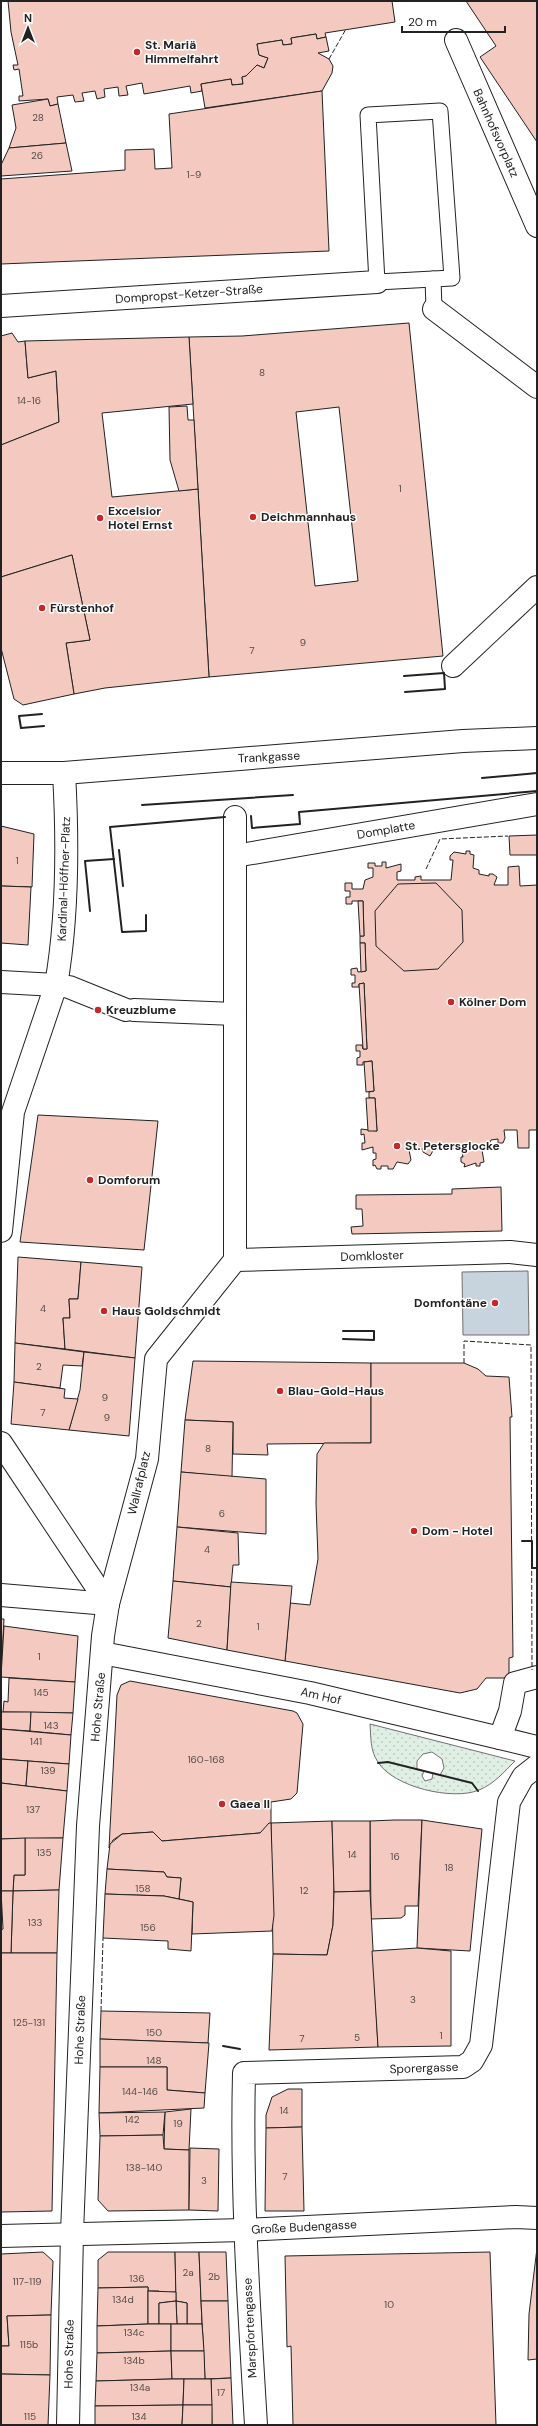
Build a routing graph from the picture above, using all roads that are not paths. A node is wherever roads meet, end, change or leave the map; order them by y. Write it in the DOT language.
graph roads {
  1 [pos="456,40"];
  2 [pos="537,226"];
  3 [pos="433,279"];
  4 [pos="377,282"];
  5 [pos="1,306"];
  6 [pos="434,309"];
  7 [pos="537,387"];
  8 [pos="537,587"];
  9 [pos="453,666"];
  10 [pos="537,738"];
  11 [pos="1,773"];
  12 [pos="64,773"];
  13 [pos="537,804"];
  14 [pos="235,817"];
  15 [pos="235,856"];
  16 [pos="1,982"];
  17 [pos="56,986"];
  18 [pos="235,1014"];
  19 [pos="1,1231"];
  20 [pos="537,1255"];
  21 [pos="235,1260"];
  22 [pos="1,1443"];
  23 [pos="1,1595"];
  24 [pos="108,1604"];
  25 [pos="103,1645"];
  26 [pos="537,1676"];
  27 [pos="500,1738"];
  28 [pos="537,1747"];
  29 [pos="537,1766"];
  30 [pos="537,2218"];
  31 [pos="244,2230"];
  32 [pos="72,2233"];
  33 [pos="1,2236"];
  34 [pos="68,2425"];
  35 [pos="256,2425"];
  1 -- 2 [label="street, Bahnhofsvorplatz"];
  3 -- 4 [label="lane"];
  3 -- 4 [label="lane"];
  3 -- 6 [label="lane"];
  4 -- 5 [label="street, Dompropst-Ketzer-Straße"];
  6 -- 7 [label="street"];
  8 -- 9 [label="street"];
  10 -- 12 [label="street, Trankgasse"];
  11 -- 12 [label="street, Trankgasse"];
  12 -- 17 [label="street, Kardinal-Höffner-Platz"];
  13 -- 15 [label="street, Domplatte"];
  14 -- 15 [label="street"];
  15 -- 18 [label="street"];
  16 -- 17 [label="street"];
  17 -- 18 [label="street"];
  17 -- 19 [label="street, Kardinal-Höffner-Platz"];
  18 -- 21 [label="street"];
  20 -- 21 [label="street, Domkloster"];
  21 -- 24 [label="street, Wallrafplatz"];
  22 -- 24 [label="street"];
  23 -- 24 [label="street"];
  24 -- 25 [label="street, Wallrafplatz"];
  25 -- 27 [label="street, Am Hof"];
  25 -- 32 [label="street, Hohe Straße"];
  26 -- 27 [label="street"];
  27 -- 28 [label="street, Am Hof"];
  29 -- 31 [label="street, Sporergasse"];
  30 -- 31 [label="street, Große Budengasse"];
  31 -- 32 [label="street, Große Budengasse"];
  31 -- 35 [label="street, Marspfortengasse"];
  32 -- 33 [label="street, Große Budengasse"];
  32 -- 34 [label="street, Hohe Straße"];
}
